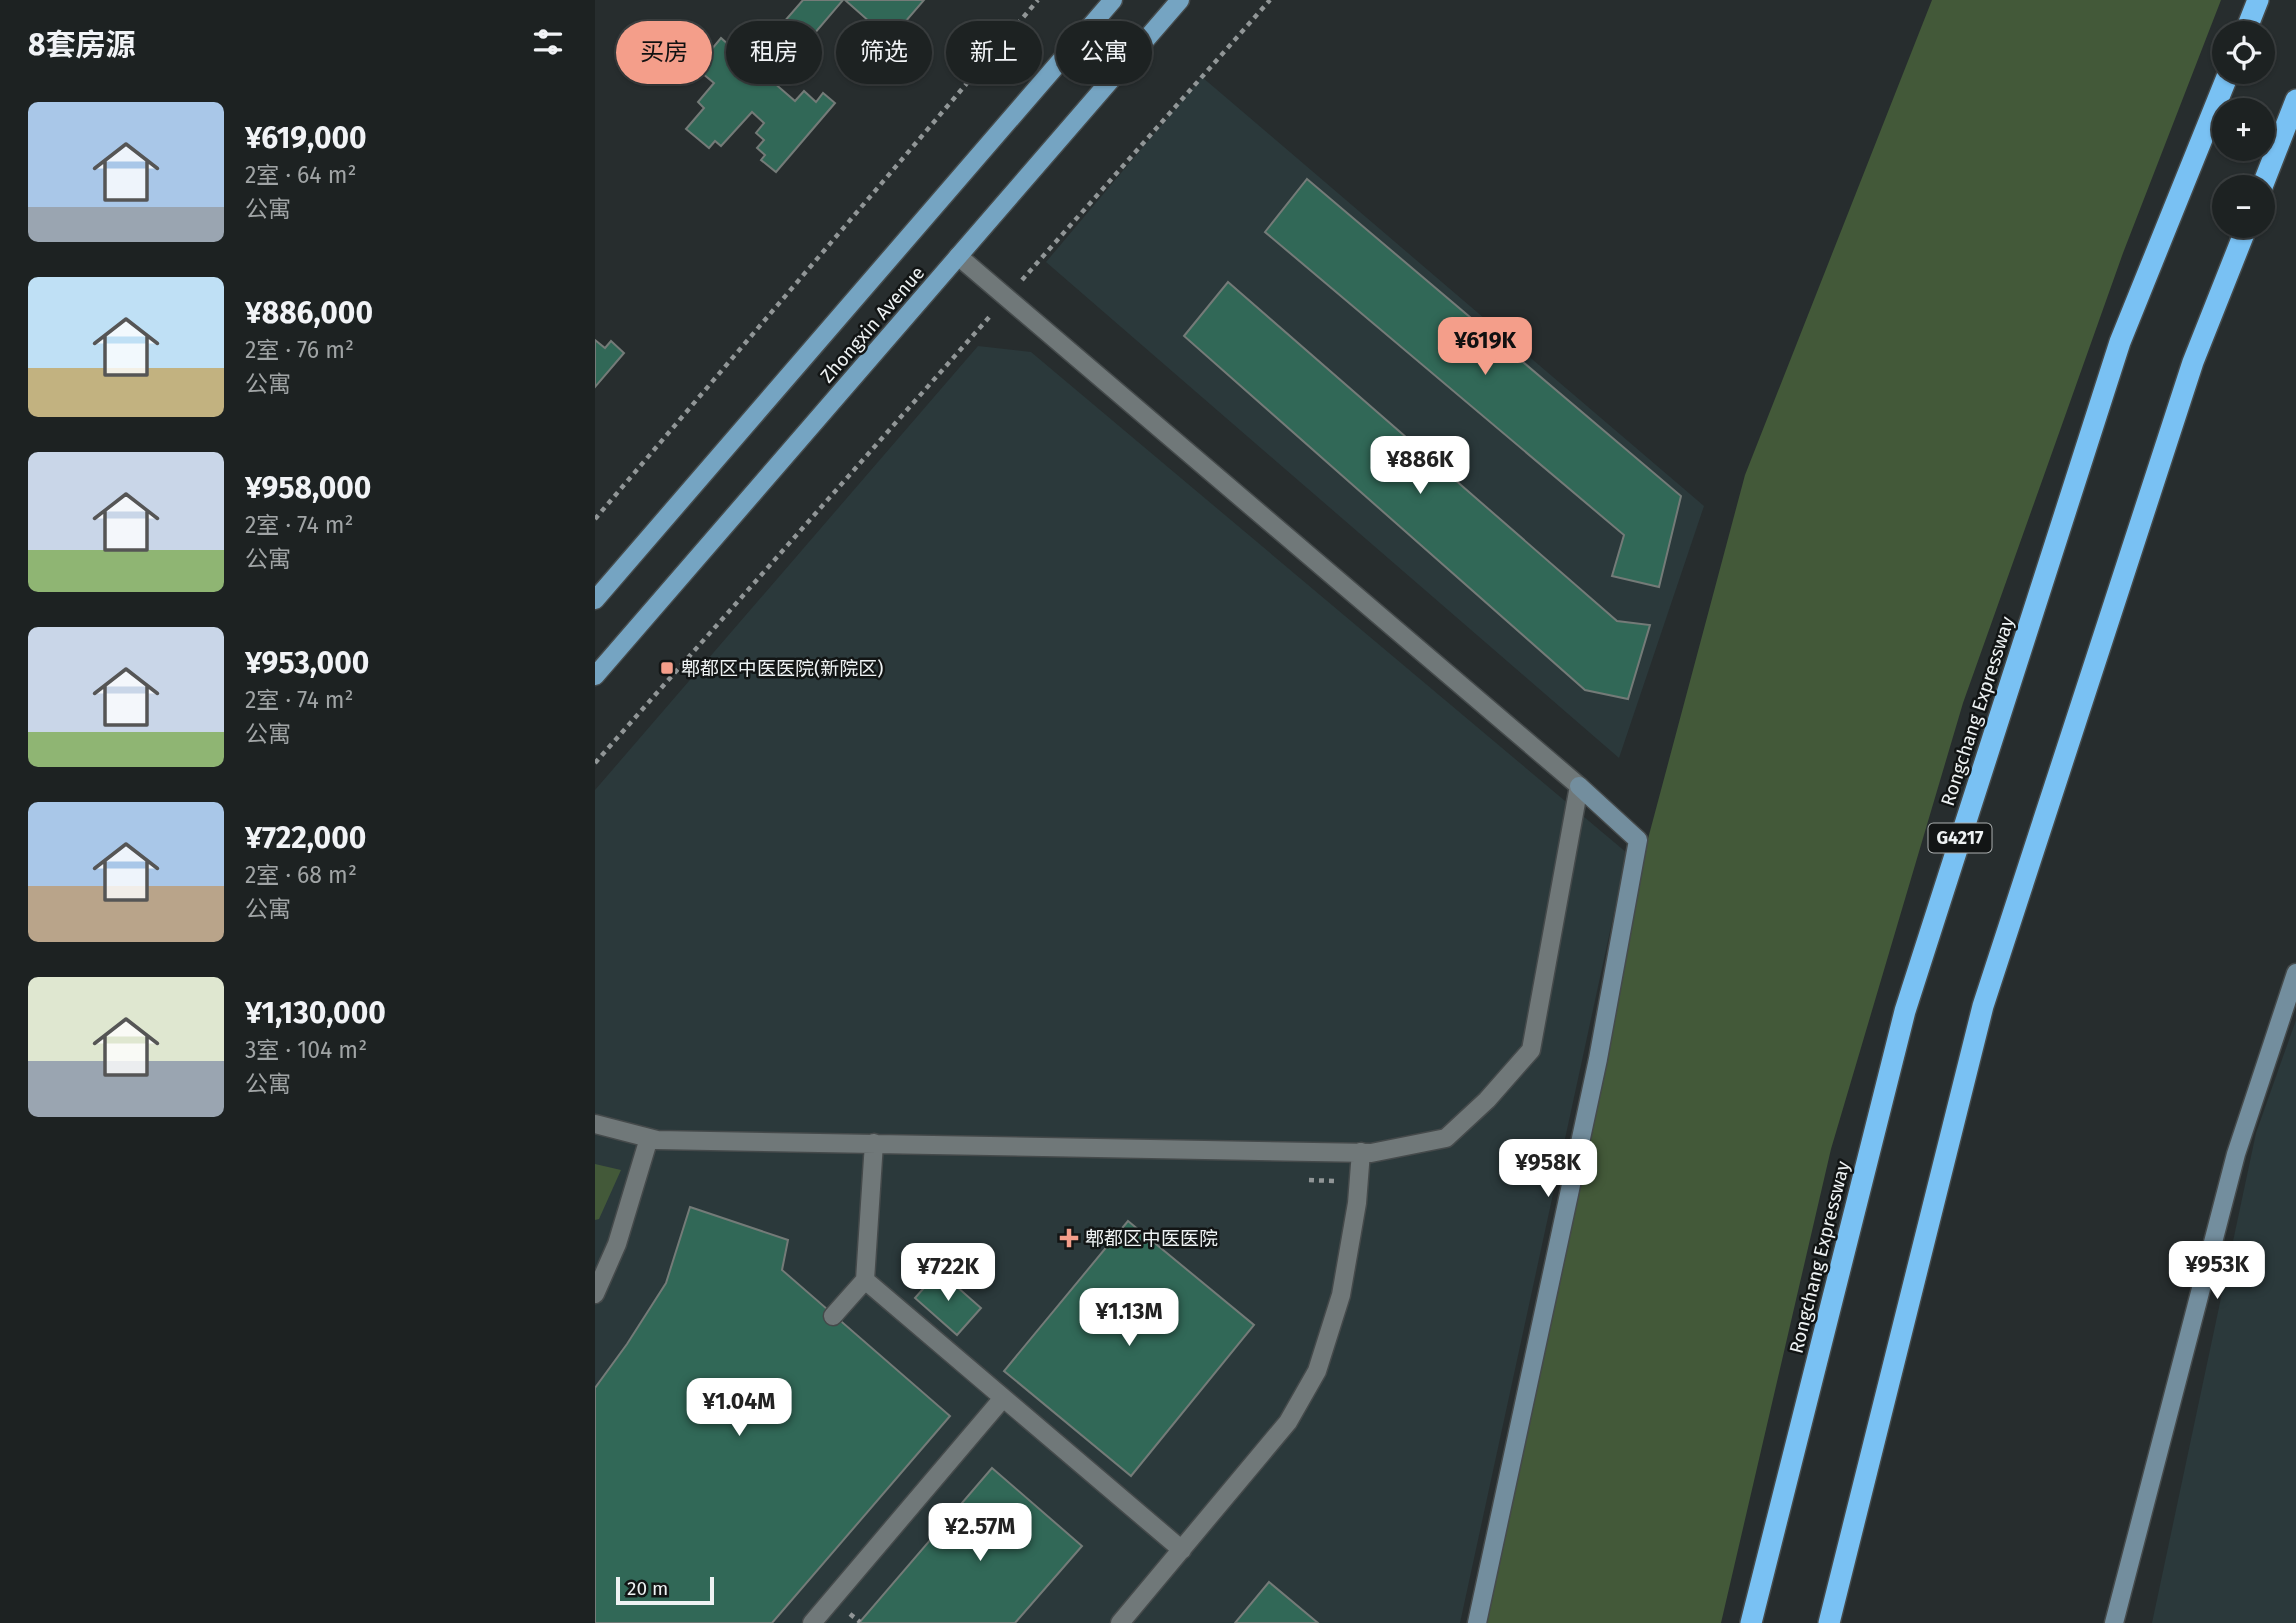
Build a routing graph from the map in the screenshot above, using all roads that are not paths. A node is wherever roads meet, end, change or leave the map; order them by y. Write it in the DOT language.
graph roads {
  1 [pos="1113,0"];
  2 [pos="1180,0"];
  3 [pos="2258,0"];
  4 [pos="2250,21"];
  5 [pos="2224,84"];
  6 [pos="2296,100"];
  7 [pos="2267,175"];
  8 [pos="2241,238"];
  9 [pos="958,256"];
  10 [pos="595,600"];
  11 [pos="595,676"];
  12 [pos="1579,786"];
  13 [pos="2296,973"];
  14 [pos="595,1124"];
  15 [pos="649,1138"];
  16 [pos="874,1143"];
  17 [pos="1361,1152"];
  18 [pos="865,1280"];
  19 [pos="595,1294"];
  20 [pos="832,1316"];
  21 [pos="1003,1398"];
  22 [pos="1182,1550"];
  23 [pos="812,1623"];
  24 [pos="1120,1623"];
  25 [pos="1477,1623"];
  26 [pos="1751,1623"];
  27 [pos="1829,1623"];
  28 [pos="2114,1623"];
  1 -- 10 [label="main road, Zhongxin Avenue"];
  2 -- 9 [label="main road, Zhongxin Avenue"];
  3 -- 4 [label="highway"];
  5 -- 26 [label="highway, Rongchang Expressway / G4217"];
  6 -- 7 [label="highway"];
  8 -- 27 [label="highway"];
  9 -- 11 [label="main road, Zhongxin Avenue"];
  9 -- 12 [label="lane"];
  12 -- 17 [label="lane"];
  12 -- 25 [label="street"];
  13 -- 28 [label="street"];
  14 -- 15 [label="lane"];
  15 -- 16 [label="lane"];
  15 -- 19 [label="lane"];
  16 -- 17 [label="lane"];
  16 -- 18 [label="lane"];
  17 -- 22 [label="lane"];
  18 -- 20 [label="lane"];
  18 -- 21 [label="lane"];
  21 -- 22 [label="lane"];
  21 -- 23 [label="lane"];
  22 -- 24 [label="lane"];
}
